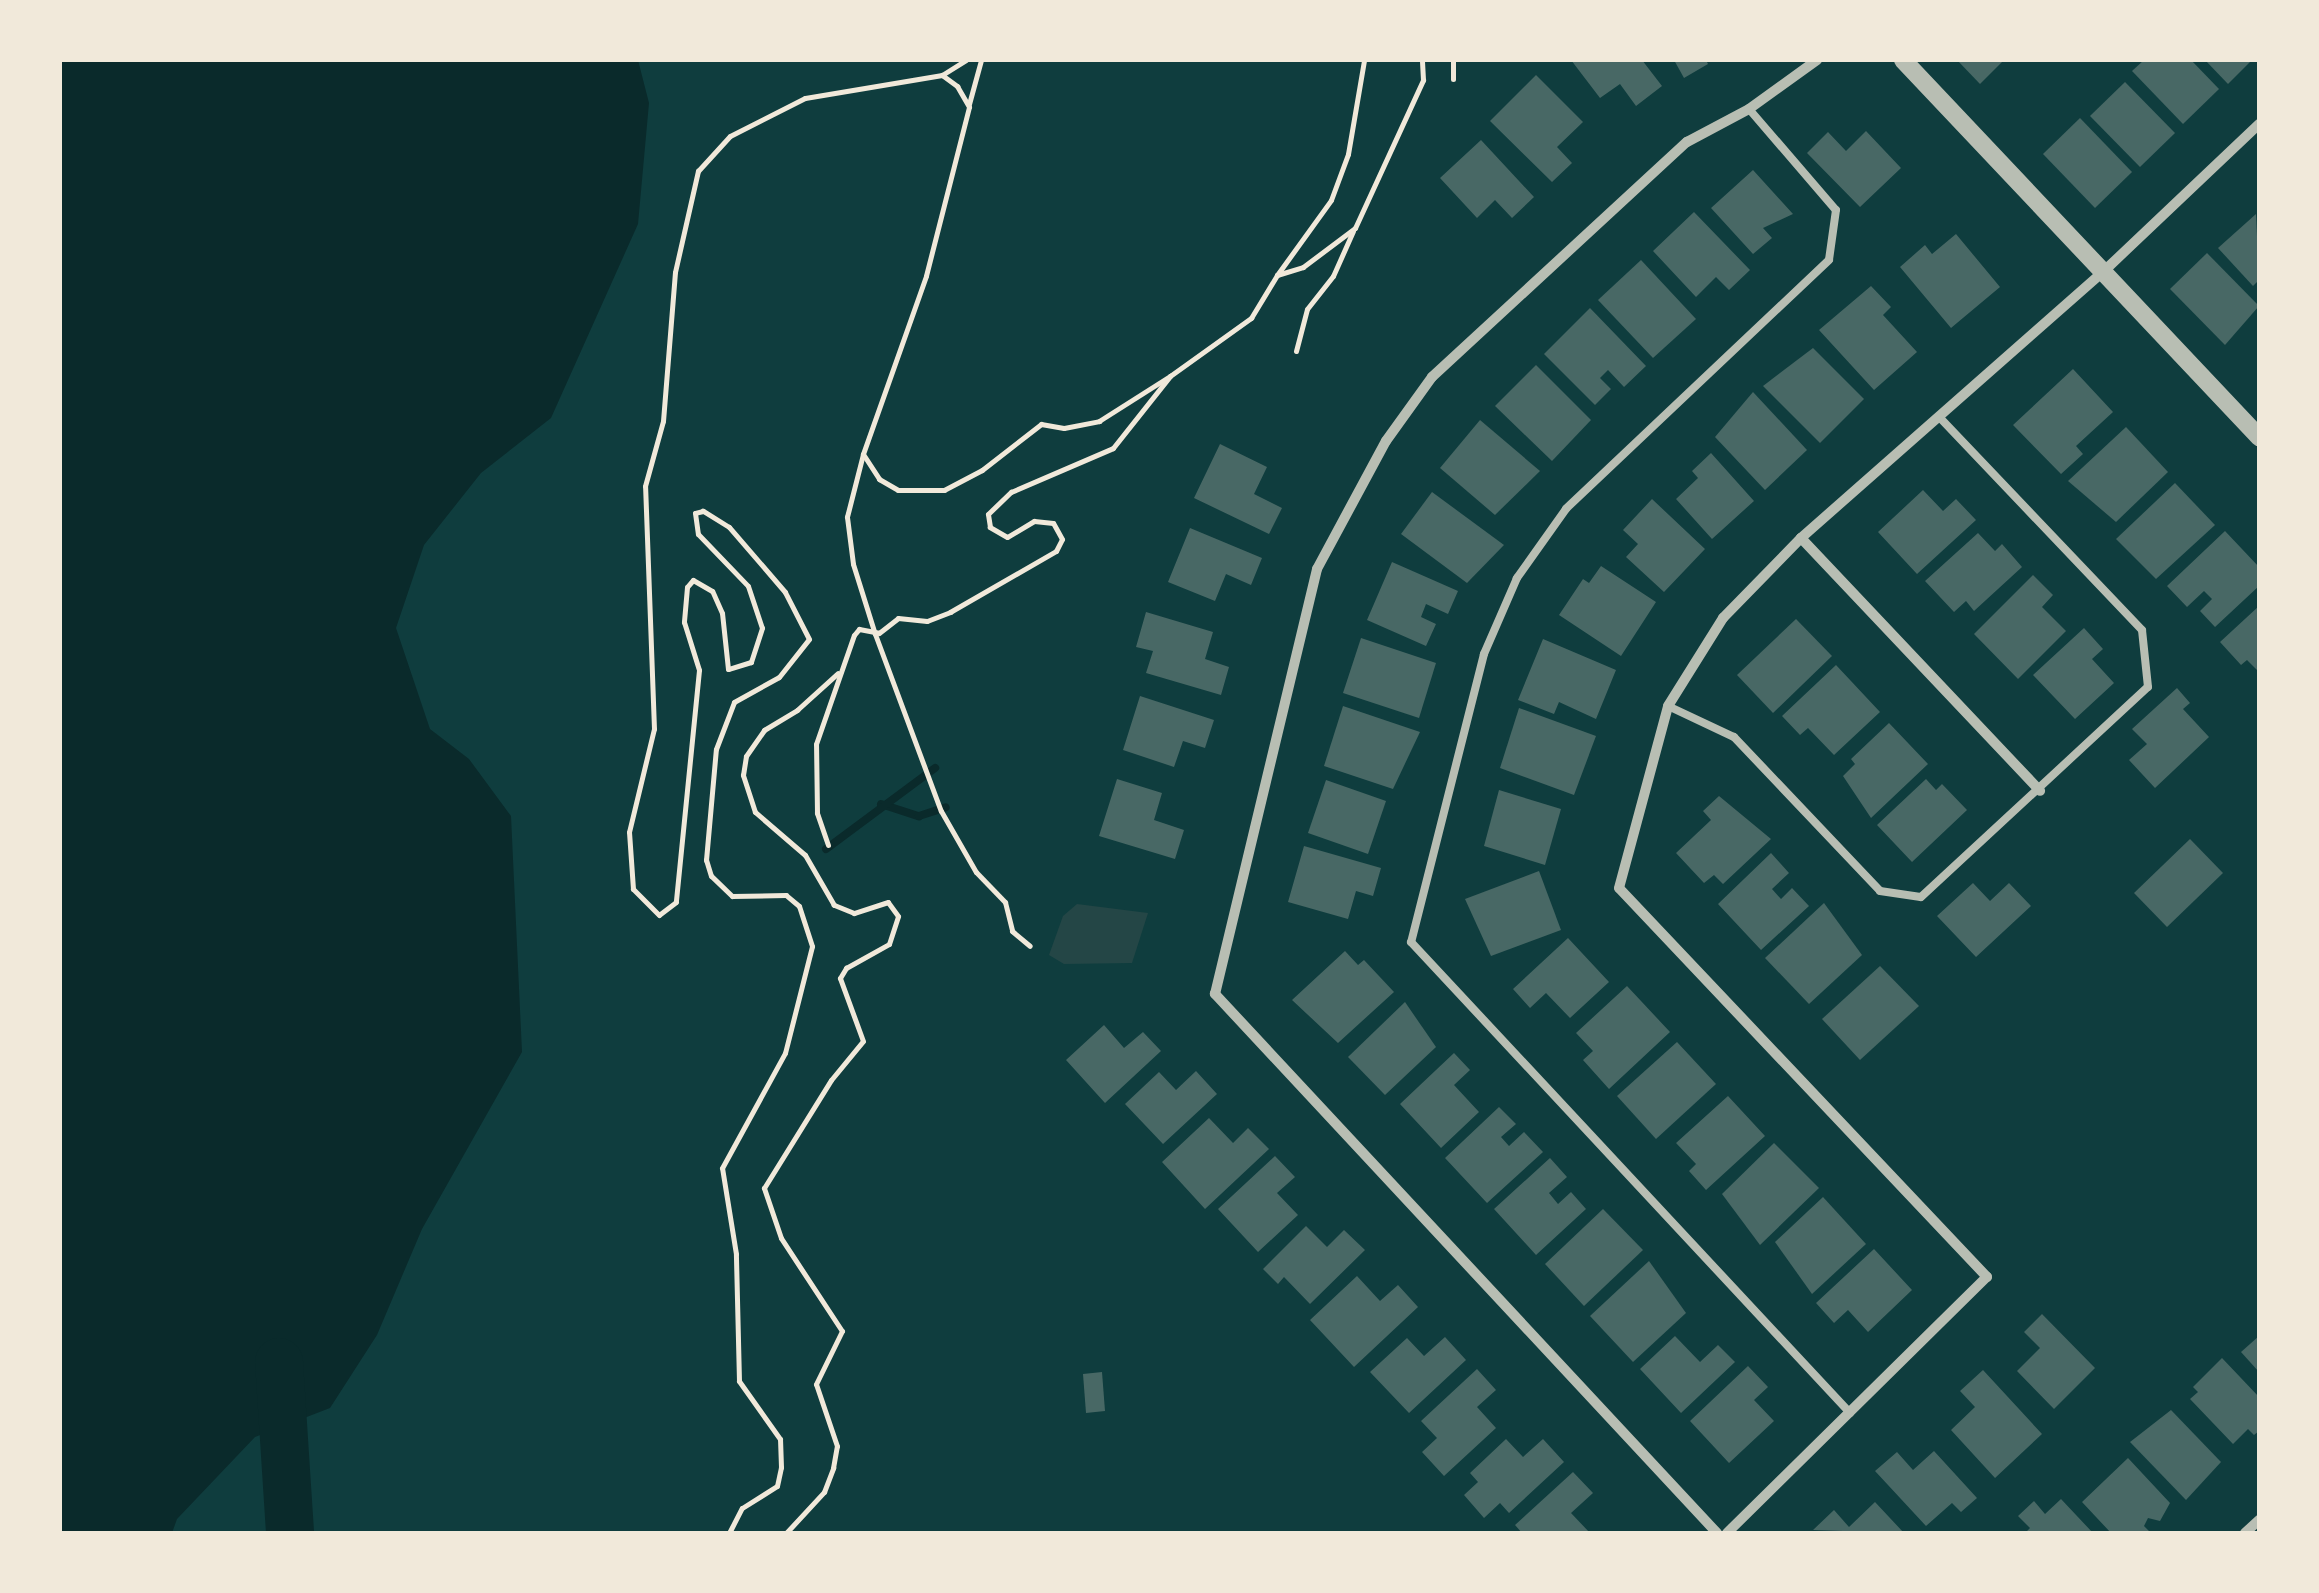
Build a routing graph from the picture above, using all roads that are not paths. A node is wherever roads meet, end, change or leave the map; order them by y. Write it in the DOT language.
graph roads {
  1 [pos="1817,60"];
  2 [pos="1902,60"];
  3 [pos="1749,109"];
  4 [pos="2259,124"];
  5 [pos="2103,272"];
  6 [pos="1940,418"];
  7 [pos="2259,436"];
  8 [pos="1801,538"];
  9 [pos="1668,706"];
  10 [pos="2040,791"];
  11 [pos="1850,1412"];
  12 [pos="1717,1533"];
  13 [pos="1728,1533"];
  1 -- 3 [label="street"];
  2 -- 5 [label="street"];
  3 -- 11 [label="lane"];
  3 -- 12 [label="street"];
  4 -- 5 [label="street"];
  5 -- 6 [label="street"];
  5 -- 7 [label="street"];
  6 -- 8 [label="street"];
  6 -- 10 [label="lane"];
  8 -- 9 [label="street"];
  8 -- 10 [label="street"];
  9 -- 10 [label="lane"];
  9 -- 11 [label="street"];
  11 -- 13 [label="street"];
}
